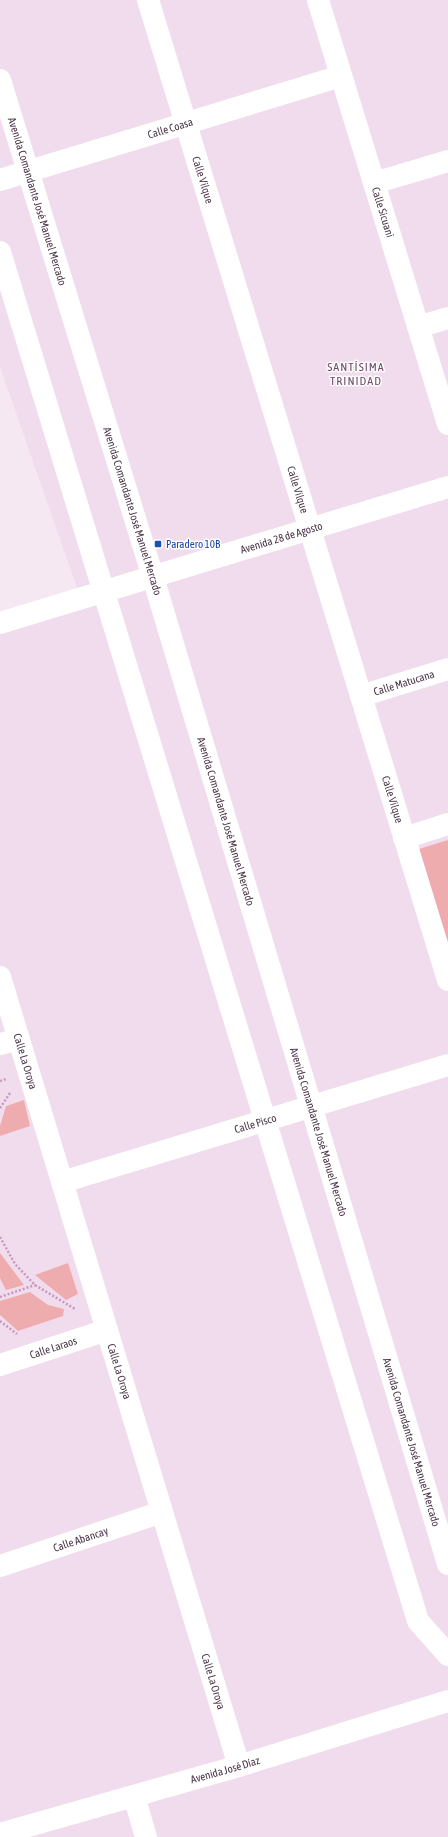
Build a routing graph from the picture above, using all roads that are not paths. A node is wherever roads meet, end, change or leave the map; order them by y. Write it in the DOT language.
graph roads {
  1 [pos="148,0"];
  2 [pos="318,0"];
  3 [pos="341,76"];
  4 [pos="0,80"];
  5 [pos="186,124"];
  6 [pos="448,161"];
  7 [pos="28,171"];
  8 [pos="0,180"];
  9 [pos="374,183"];
  10 [pos="0,252"];
  11 [pos="448,318"];
  12 [pos="418,327"];
  13 [pos="448,424"];
  14 [pos="448,488"];
  15 [pos="310,529"];
  16 [pos="153,577"];
  17 [pos="103,592"];
  18 [pos="0,623"];
  19 [pos="448,670"];
  20 [pos="361,696"];
  21 [pos="448,824"];
  22 [pos="404,838"];
  23 [pos="0,977"];
  24 [pos="448,980"];
  25 [pos="9,1042"];
  26 [pos="448,1065"];
  27 [pos="311,1106"];
  28 [pos="265,1120"];
  29 [pos="62,1182"];
  30 [pos="107,1330"];
  31 [pos="0,1365"];
  32 [pos="162,1512"];
  33 [pos="448,1564"];
  34 [pos="0,1566"];
  35 [pos="448,1655"];
  36 [pos="448,1701"];
  37 [pos="239,1766"];
  38 [pos="134,1796"];
  39 [pos="0,1834"];
  40 [pos="146,1837"];
  1 -- 5 [label="street, Calle Vilque"];
  2 -- 3 [label="street, Calle Sicuani"];
  3 -- 5 [label="street, Calle Coasa"];
  3 -- 9 [label="street, Calle Sicuani"];
  4 -- 7 [label="street, Avenida Comandante José Manuel Mercado"];
  5 -- 7 [label="street, Calle Coasa"];
  5 -- 15 [label="street, Calle Vilque"];
  6 -- 9 [label="street"];
  7 -- 8 [label="street, Calle Coasa"];
  7 -- 16 [label="street, Avenida Comandante José Manuel Mercado"];
  9 -- 12 [label="street, Calle Sicuani"];
  10 -- 17 [label="street"];
  11 -- 12 [label="street"];
  12 -- 13 [label="street, Calle Sicuani"];
  14 -- 15 [label="street, Avenida 28 de Agosto"];
  15 -- 16 [label="street, Avenida 28 de Agosto"];
  15 -- 20 [label="street, Calle Vilque"];
  16 -- 17 [label="street, Avenida 28 de Agosto"];
  16 -- 27 [label="street, Avenida Comandante José Manuel Mercado"];
  17 -- 18 [label="street, Avenida 28 de Agosto"];
  17 -- 28 [label="street"];
  19 -- 20 [label="street, Calle Matucana"];
  20 -- 22 [label="street, Calle Vilque"];
  21 -- 22 [label="street"];
  22 -- 24 [label="street, Calle Vilque"];
  23 -- 25 [label="street, Calle La Oroya"];
  25 -- 29 [label="street, Calle La Oroya"];
  26 -- 27 [label="street, Calle Pisco"];
  27 -- 28 [label="street, Calle Pisco"];
  27 -- 33 [label="street, Avenida Comandante José Manuel Mercado"];
  28 -- 29 [label="street, Calle Pisco"];
  28 -- 35 [label="street"];
  29 -- 30 [label="street, Calle La Oroya"];
  30 -- 31 [label="street, Calle Laraos"];
  30 -- 32 [label="street, Calle La Oroya"];
  32 -- 34 [label="street, Calle Abancay"];
  32 -- 37 [label="street, Calle La Oroya"];
  36 -- 37 [label="street, Avenida José Díaz"];
  37 -- 38 [label="street, Avenida José Díaz"];
  38 -- 39 [label="street, Avenida José Díaz"];
  38 -- 40 [label="street"];
}
